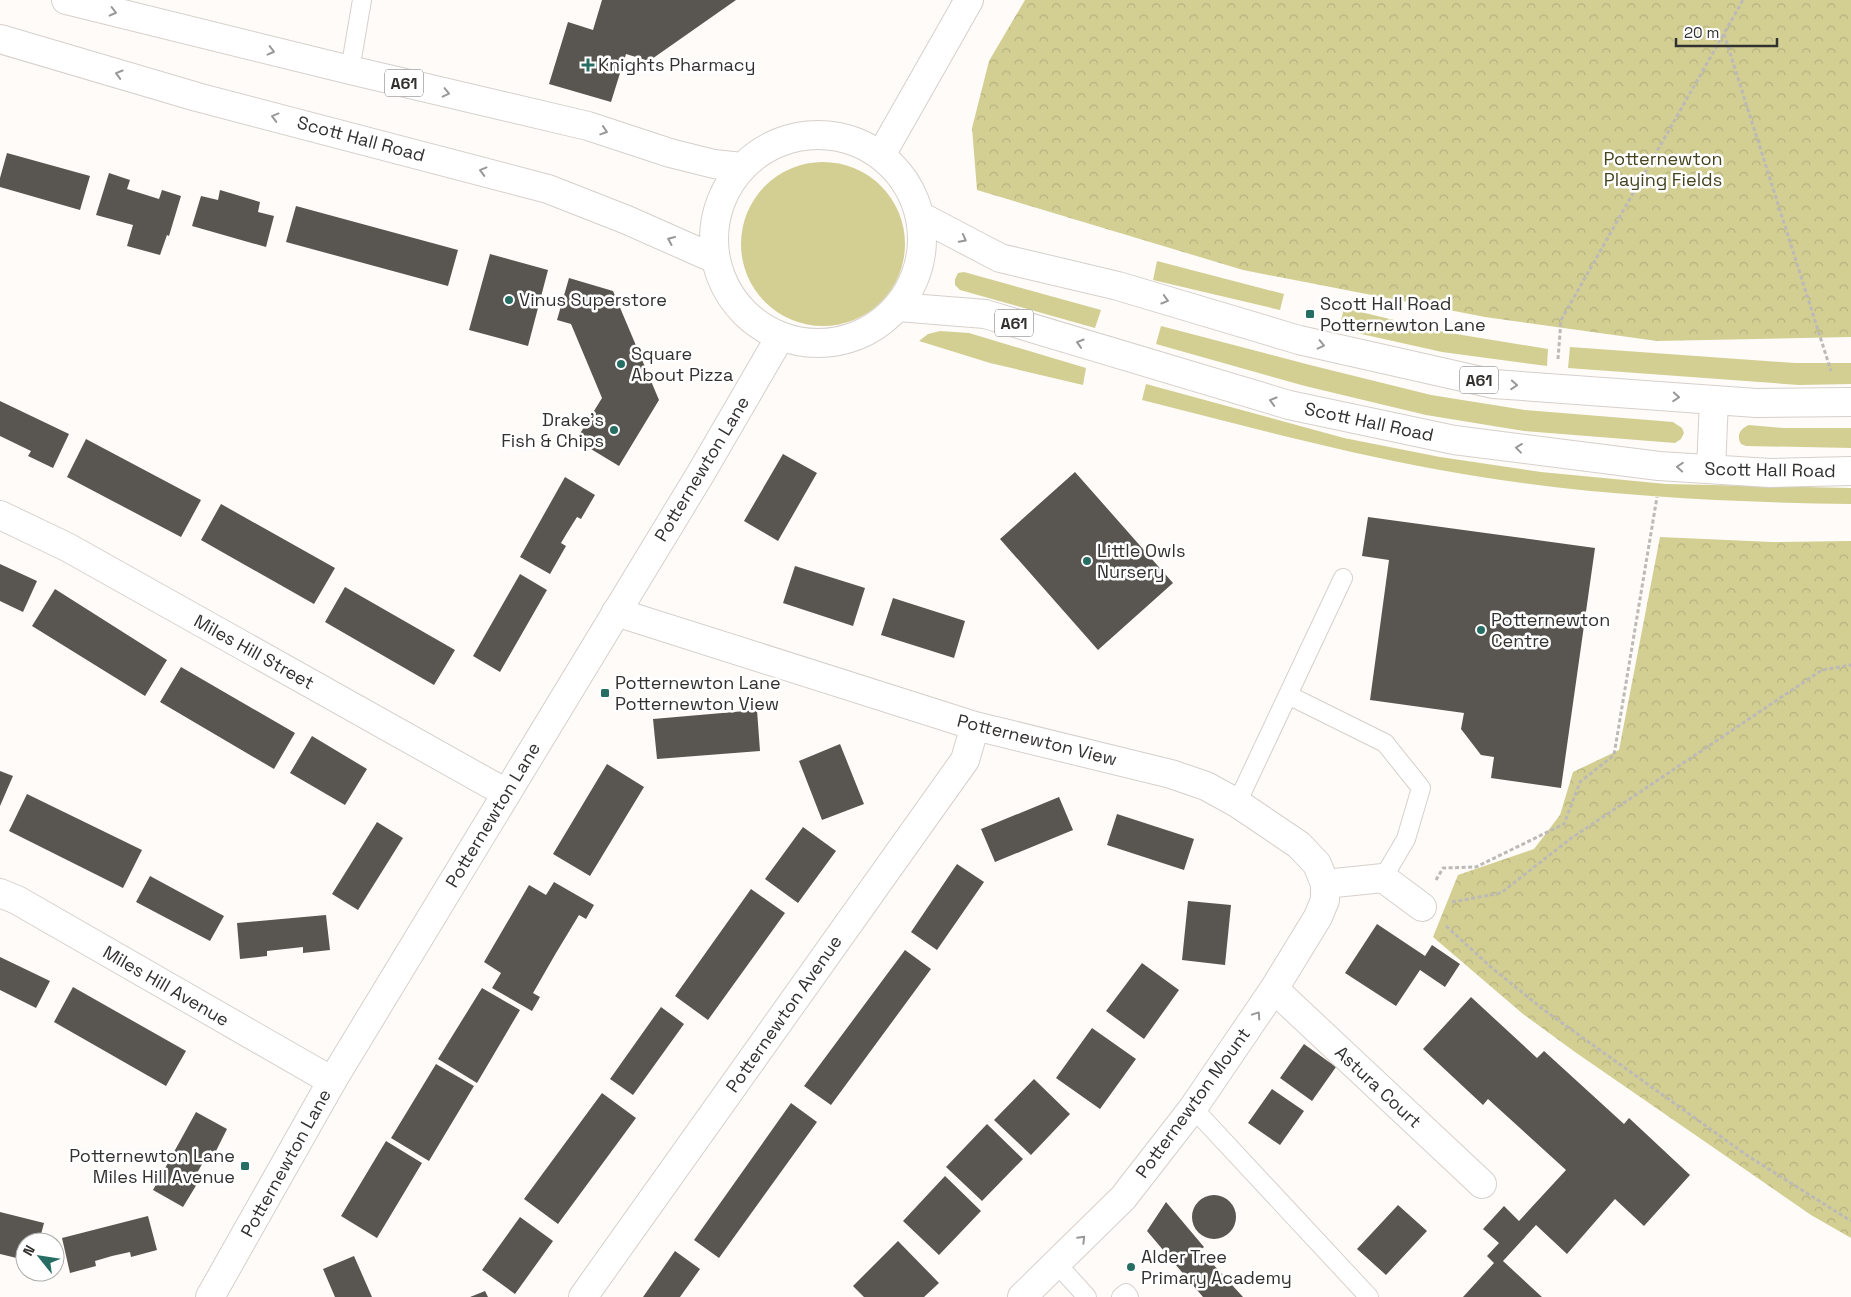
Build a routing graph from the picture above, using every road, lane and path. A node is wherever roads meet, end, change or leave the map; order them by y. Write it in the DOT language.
graph roads {
  1 [pos="66,0"];
  2 [pos="362,0"];
  3 [pos="970,0"];
  4 [pos="1743,0"];
  5 [pos="1724,34"];
  6 [pos="0,39"];
  7 [pos="350,70"];
  8 [pos="881,155"];
  9 [pos="742,167"];
  10 [pos="920,216"];
  11 [pos="715,260"];
  12 [pos="898,307"];
  13 [pos="780,337"];
  14 [pos="1556,388"];
  15 [pos="1714,400"];
  16 [pos="1846,402"];
  17 [pos="1659,466"];
  18 [pos="1712,469"];
  19 [pos="1851,471"];
  20 [pos="0,515"];
  21 [pos="1343,578"];
  22 [pos="616,612"];
  23 [pos="1851,665"];
  24 [pos="1288,694"];
  25 [pos="975,726"];
  26 [pos="506,793"];
  27 [pos="1237,803"];
  28 [pos="1383,878"];
  29 [pos="1325,884"];
  30 [pos="0,893"];
  31 [pos="1422,907"];
  32 [pos="1274,989"];
  33 [pos="332,1081"];
  34 [pos="1193,1108"];
  35 [pos="1482,1184"];
  36 [pos="1851,1221"];
  37 [pos="1057,1264"];
  38 [pos="210,1297"];
  39 [pos="582,1297"];
  40 [pos="1022,1297"];
  41 [pos="1088,1297"];
  42 [pos="1121,1297"];
  43 [pos="1129,1297"];
  44 [pos="1369,1297"];
  1 -- 7 [label="main road, A61, one-way"];
  2 -- 7 [label="lane"];
  3 -- 8 [label="main road"];
  4 -- 5 [label="path"];
  5 -- 14 [label="path"];
  5 -- 16 [label="path"];
  11 -- 6 [label="main road, Scott Hall Road, one-way"];
  7 -- 9 [label="main road, A61, one-way"];
  8 -- 9 [label="main road"];
  8 -- 10 [label="main road"];
  9 -- 11 [label="main road"];
  10 -- 12 [label="main road"];
  10 -- 14 [label="main road, A61, one-way"];
  11 -- 13 [label="main road"];
  12 -- 13 [label="main road"];
  17 -- 12 [label="main road, Scott Hall Road / A61, one-way"];
  13 -- 22 [label="main road, Potternewton Lane"];
  14 -- 15 [label="main road, A61, one-way"];
  15 -- 16 [label="main road, A61"];
  15 -- 18 [label="main road"];
  18 -- 17 [label="main road, Scott Hall Road / A61, one-way"];
  17 -- 31 [label="path"];
  18 -- 19 [label="main road, Scott Hall Road / A61"];
  20 -- 26 [label="main road, Miles Hill Street"];
  21 -- 24 [label="lane"];
  22 -- 25 [label="main road, Potternewton View"];
  22 -- 26 [label="main road, Potternewton Lane"];
  23 -- 31 [label="path"];
  24 -- 27 [label="lane"];
  24 -- 28 [label="lane"];
  25 -- 27 [label="main road, Potternewton View"];
  25 -- 39 [label="main road, Potternewton Avenue"];
  26 -- 33 [label="main road, Potternewton Lane"];
  27 -- 29 [label="main road, Potternewton View"];
  28 -- 29 [label="main road"];
  28 -- 31 [label="main road"];
  29 -- 32 [label="main road, Potternewton Mount"];
  30 -- 33 [label="main road, Miles Hill Avenue"];
  31 -- 36 [label="path"];
  34 -- 32 [label="main road, Potternewton Mount, one-way"];
  32 -- 35 [label="main road, Astura Court"];
  33 -- 38 [label="main road, Potternewton Lane"];
  37 -- 34 [label="main road, Potternewton Mount, one-way"];
  34 -- 44 [label="lane"];
  37 -- 40 [label="main road, Potternewton Mount"];
  37 -- 41 [label="lane"];
  42 -- 43 [label="lane"];
}
